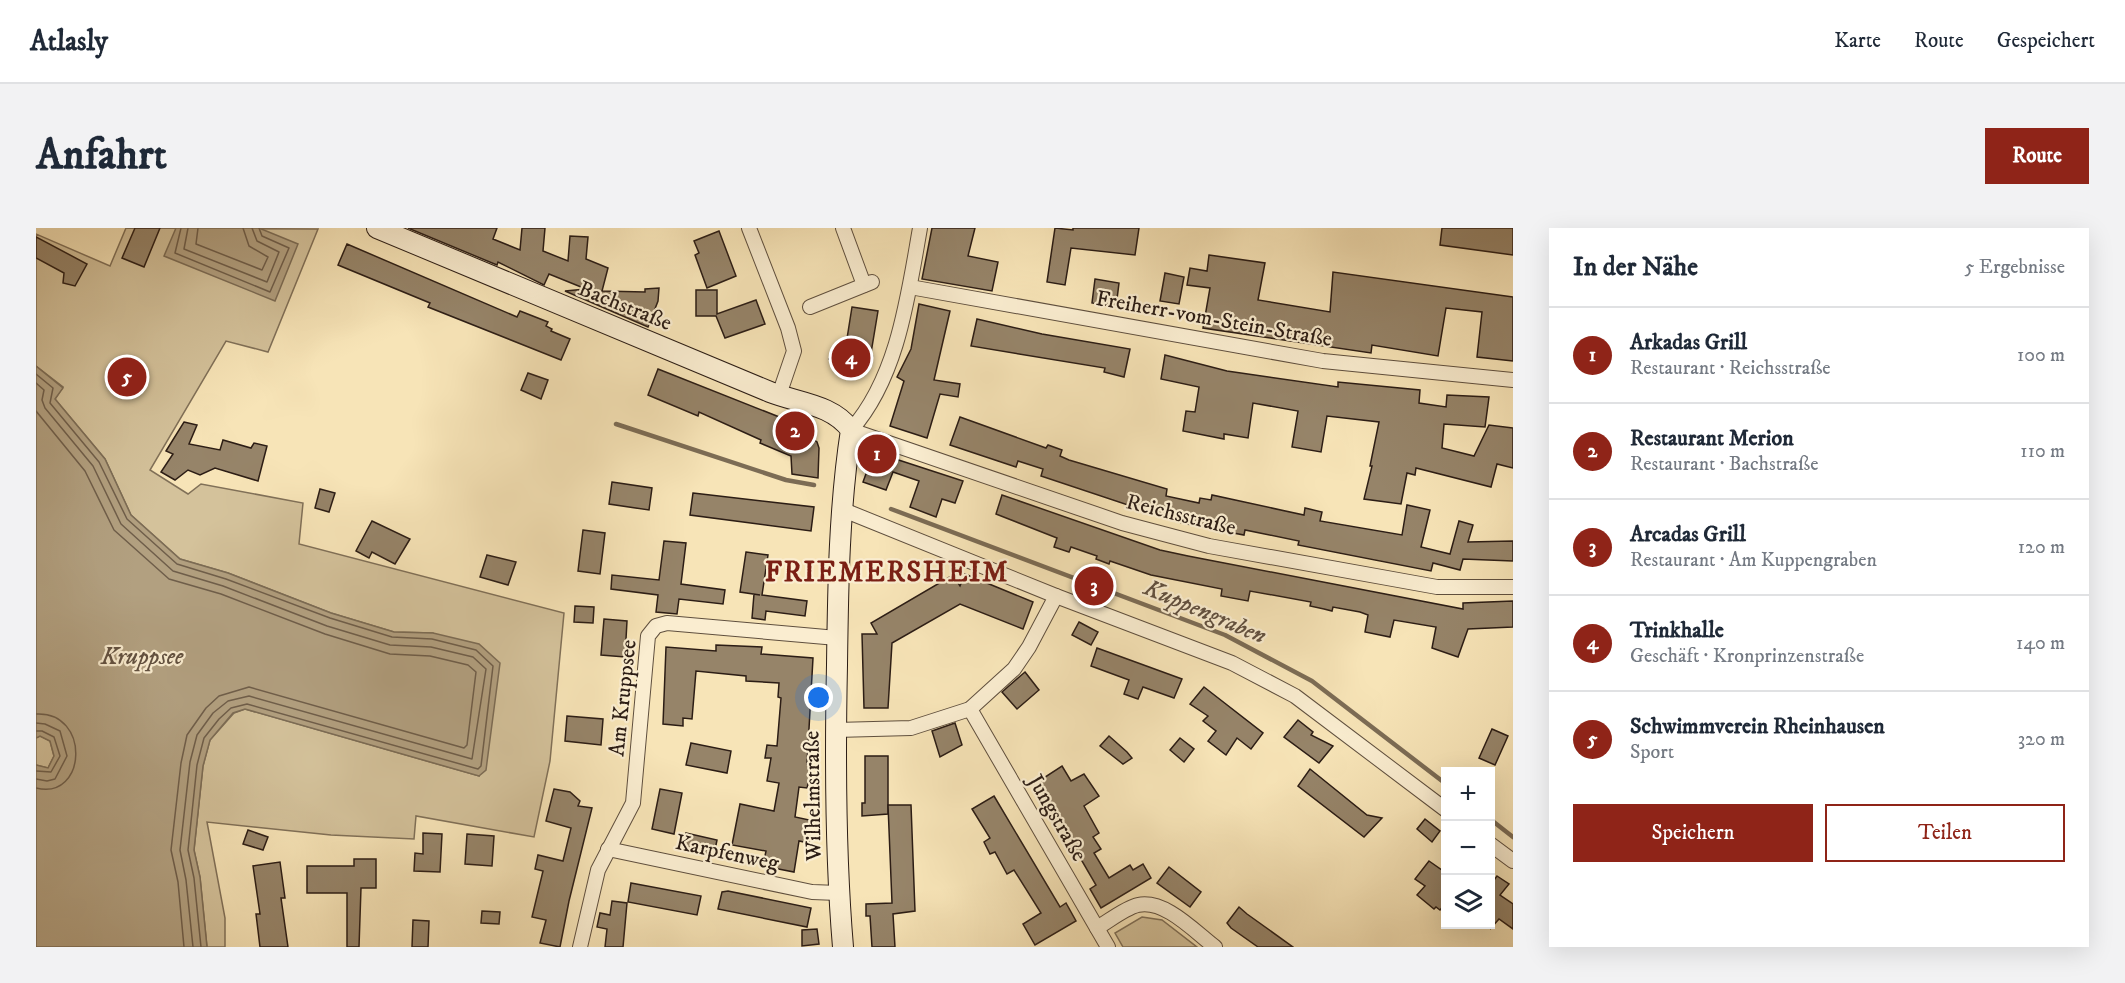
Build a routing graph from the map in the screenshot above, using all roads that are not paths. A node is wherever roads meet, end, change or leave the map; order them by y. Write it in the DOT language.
graph roads {
  1 [pos="377,228"];
  2 [pos="749,228"];
  3 [pos="843,228"];
  4 [pos="920,228"];
  5 [pos="910,286"];
  6 [pos="810,307"];
  7 [pos="1513,380"];
  8 [pos="779,395"];
  9 [pos="850,430"];
  10 [pos="841,509"];
  11 [pos="1513,588"];
  12 [pos="1056,596"];
  13 [pos="837,638"];
  14 [pos="970,709"];
  15 [pos="836,730"];
  16 [pos="1441,806"];
  17 [pos="1495,847"];
  18 [pos="608,849"];
  19 [pos="1513,861"];
  20 [pos="838,892"];
  21 [pos="1097,928"];
  22 [pos="580,947"];
  23 [pos="843,947"];
  24 [pos="1108,947"];
  25 [pos="1215,947"];
  1 -- 8 [label="street, Bachstraße"];
  2 -- 8 [label="street"];
  3 -- 6 [label="street"];
  4 -- 5 [label="street"];
  5 -- 7 [label="street, Freiherr-vom-Stein-Straße"];
  5 -- 9 [label="street"];
  8 -- 9 [label="street, Bachstraße"];
  9 -- 10 [label="street, Wilhelmstraße"];
  9 -- 11 [label="street, Reichsstraße"];
  10 -- 12 [label="street"];
  10 -- 13 [label="street, Wilhelmstraße"];
  12 -- 14 [label="street"];
  12 -- 16 [label="street"];
  13 -- 15 [label="street, Wilhelmstraße"];
  13 -- 18 [label="street, Am Kruppsee"];
  14 -- 15 [label="street"];
  14 -- 21 [label="street, Jungstraße"];
  15 -- 20 [label="street, Wilhelmstraße"];
  17 -- 19 [label="street"];
  18 -- 20 [label="street, Karpfenweg"];
  18 -- 22 [label="street, Am Kruppsee"];
  20 -- 23 [label="street, Wilhelmstraße"];
  21 -- 24 [label="street, Jungstraße"];
  21 -- 25 [label="street"];
}
